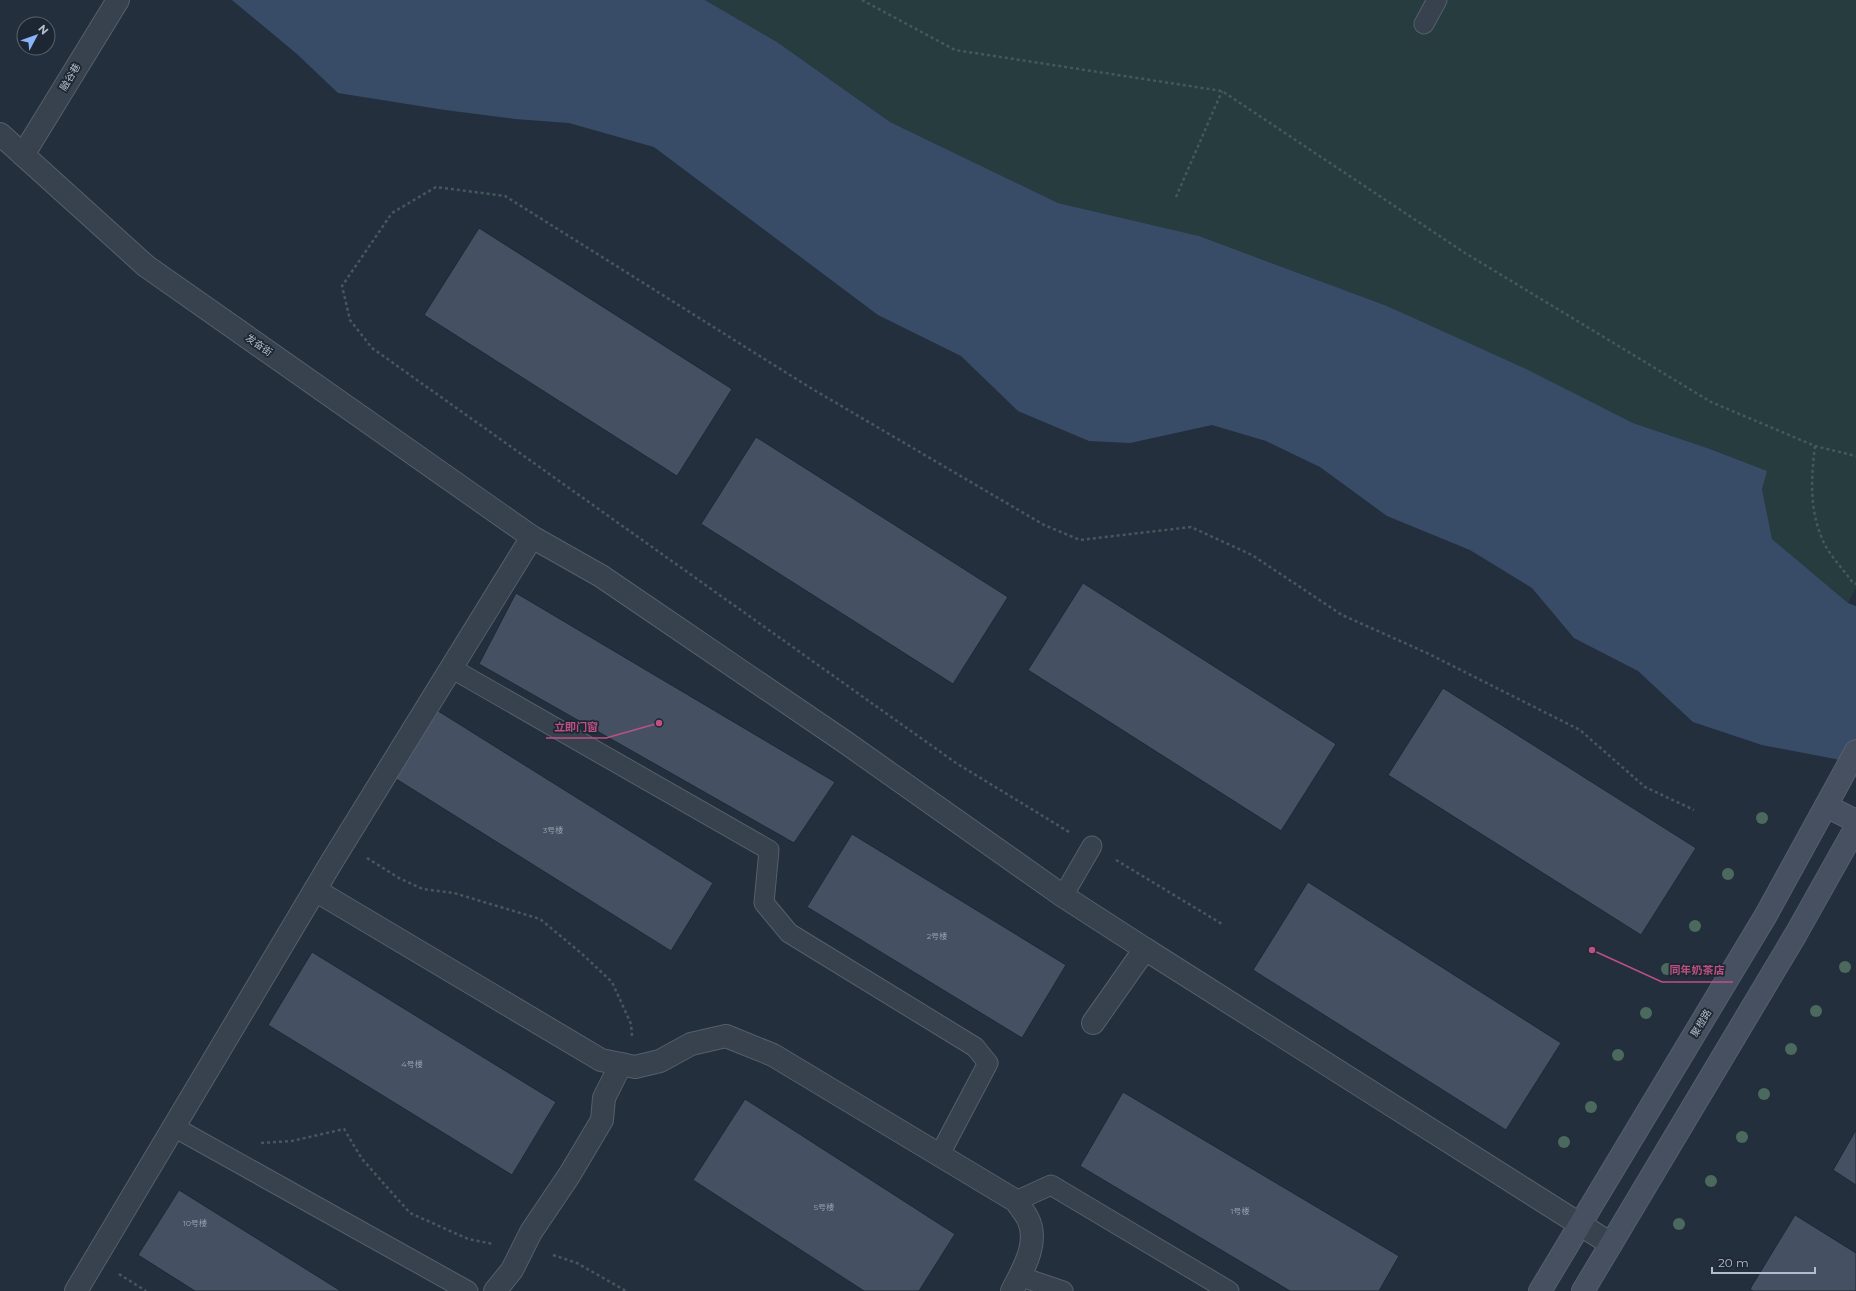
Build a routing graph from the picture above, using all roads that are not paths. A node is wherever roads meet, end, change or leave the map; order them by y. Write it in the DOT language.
graph roads {
  1 [pos="118,0"];
  2 [pos="1437,0"];
  3 [pos="1424,24"];
  4 [pos="0,134"];
  5 [pos="23,155"];
  6 [pos="532,537"];
  7 [pos="451,668"];
  8 [pos="1856,751"];
  9 [pos="1826,806"];
  10 [pos="1856,821"];
  11 [pos="1856,827"];
  12 [pos="1092,846"];
  13 [pos="315,890"];
  14 [pos="1063,896"];
  15 [pos="1144,949"];
  16 [pos="1093,1023"];
  17 [pos="628,1066"];
  18 [pos="174,1126"];
  19 [pos="940,1154"];
  20 [pos="1016,1201"];
  21 [pos="1580,1224"];
  22 [pos="1612,1244"];
  23 [pos="1016,1284"];
  24 [pos="76,1291"];
  25 [pos="468,1291"];
  26 [pos="495,1291"];
  27 [pos="1063,1291"];
  28 [pos="1230,1291"];
  29 [pos="1540,1291"];
  30 [pos="1584,1291"];
  1 -- 5 [label="street, 融谷巷"];
  2 -- 3 [label="lane"];
  4 -- 5 [label="street, 发奋街"];
  5 -- 6 [label="street, 发奋街"];
  6 -- 7 [label="street"];
  6 -- 14 [label="street, 发奋街"];
  7 -- 13 [label="street"];
  7 -- 19 [label="lane"];
  8 -- 9 [label="street, 聚橙路"];
  9 -- 10 [label="street"];
  9 -- 21 [label="street, 聚橙路"];
  11 -- 22 [label="street"];
  12 -- 14 [label="lane"];
  13 -- 17 [label="street"];
  13 -- 18 [label="street"];
  14 -- 15 [label="street, 发奋街"];
  15 -- 16 [label="street"];
  15 -- 21 [label="street, 发奋街"];
  17 -- 19 [label="street"];
  17 -- 26 [label="street"];
  18 -- 24 [label="street"];
  18 -- 25 [label="lane"];
  19 -- 20 [label="street"];
  20 -- 23 [label="street"];
  20 -- 28 [label="lane"];
  21 -- 22 [label="street, 发奋街"];
  21 -- 29 [label="street, 聚橙路"];
  22 -- 30 [label="street"];
  23 -- 27 [label="lane"];
}
